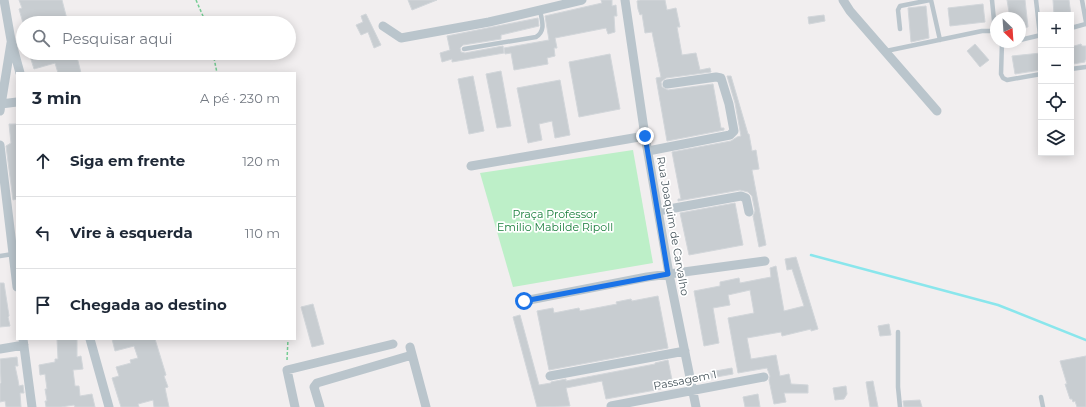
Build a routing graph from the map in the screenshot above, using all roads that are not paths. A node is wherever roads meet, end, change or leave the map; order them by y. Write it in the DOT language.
graph roads {
  1 [pos="4,0"];
  2 [pos="582,0"];
  3 [pos="625,0"];
  4 [pos="843,0"];
  5 [pos="931,0"];
  6 [pos="992,0"];
  7 [pos="1036,0"];
  8 [pos="1082,0"];
  9 [pos="540,10"];
  10 [pos="994,12"];
  11 [pos="1038,14"];
  12 [pos="1086,23"];
  13 [pos="382,26"];
  14 [pos="1074,27"];
  15 [pos="900,29"];
  16 [pos="990,31"];
  17 [pos="1038,36"];
  18 [pos="1026,39"];
  19 [pos="11,40"];
  20 [pos="940,40"];
  21 [pos="1003,48"];
  22 [pos="464,49"];
  23 [pos="886,52"];
  24 [pos="16,58"];
  25 [pos="16,60"];
  26 [pos="1086,67"];
  27 [pos="1074,69"];
  28 [pos="20,72"];
  29 [pos="1038,75"];
  30 [pos="667,84"];
  31 [pos="16,102"];
  32 [pos="1,107"];
  33 [pos="937,111"];
  34 [pos="645,136"];
  35 [pos="0,145"];
  36 [pos="648,151"];
  37 [pos="472,166"];
  38 [pos="658,210"];
  39 [pos="749,212"];
  40 [pos="13,254"];
  41 [pos="0,256"];
  42 [pos="765,260"];
  43 [pos="668,274"];
  44 [pos="16,279"];
  45 [pos="524,301"];
  46 [pos="898,332"];
  47 [pos="90,340"];
  48 [pos="24,342"];
  49 [pos="393,344"];
  50 [pos="0,349"];
  51 [pos="685,351"];
  52 [pos="550,376"];
  53 [pos="764,377"];
  54 [pos="693,392"];
  55 [pos="1042,397"];
  56 [pos="611,406"];
  57 [pos="32,407"];
  58 [pos="108,407"];
  59 [pos="294,407"];
  60 [pos="320,407"];
  61 [pos="426,407"];
  62 [pos="696,407"];
  63 [pos="900,407"];
  64 [pos="1043,407"];
  1 -- 19 [label="street"];
  2 -- 9 [label="street"];
  3 -- 34 [label="street, Rua Joaquim de Carvalho"];
  4 -- 23 [label="street"];
  5 -- 15 [label="lane"];
  5 -- 20 [label="lane"];
  6 -- 10 [label="lane"];
  7 -- 11 [label="lane"];
  8 -- 12 [label="lane"];
  9 -- 13 [label="street"];
  9 -- 22 [label="lane"];
  12 -- 14 [label="lane"];
  16 -- 20 [label="lane"];
  17 -- 18 [label="lane"];
  19 -- 24 [label="street"];
  19 -- 32 [label="street"];
  20 -- 23 [label="lane"];
  21 -- 29 [label="lane"];
  23 -- 33 [label="street"];
  25 -- 28 [label="street"];
  26 -- 27 [label="lane"];
  30 -- 36 [label="street"];
  31 -- 32 [label="street"];
  34 -- 36 [label="street, Rua Joaquim de Carvalho"];
  34 -- 37 [label="street"];
  35 -- 40 [label="street"];
  36 -- 38 [label="street, Rua Joaquim de Carvalho"];
  38 -- 39 [label="street"];
  38 -- 43 [label="street, Rua Joaquim de Carvalho"];
  40 -- 41 [label="lane"];
  40 -- 44 [label="street"];
  42 -- 43 [label="street"];
  43 -- 45 [label="street"];
  43 -- 51 [label="street, Rua Joaquim de Carvalho"];
  46 -- 63 [label="lane"];
  47 -- 58 [label="street"];
  48 -- 50 [label="street"];
  48 -- 57 [label="street"];
  49 -- 59 [label="street"];
  51 -- 52 [label="street"];
  51 -- 54 [label="street, Rua Joaquim de Carvalho"];
  53 -- 54 [label="street, Passagem 1"];
  54 -- 56 [label="street, Passagem 1"];
  54 -- 62 [label="street, Rua Joaquim de Carvalho"];
  55 -- 64 [label="lane"];
  60 -- 61 [label="street"];
}
